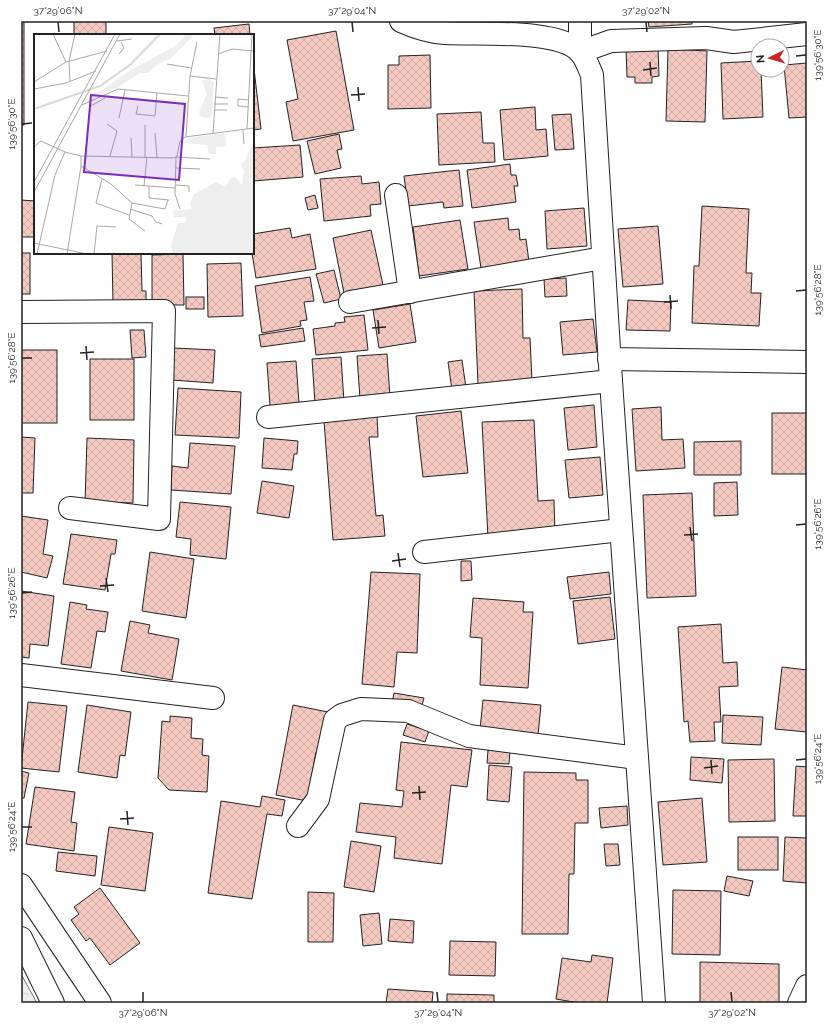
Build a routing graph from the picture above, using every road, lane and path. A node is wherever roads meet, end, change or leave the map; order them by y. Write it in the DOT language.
graph roads {
  1 [pos="401,21"];
  2 [pos="580,21"];
  3 [pos="444,27"];
  4 [pos="706,30"];
  5 [pos="807,34"];
  6 [pos="580,52"];
  7 [pos="396,195"];
  8 [pos="603,258"];
  9 [pos="410,292"];
  10 [pos="350,302"];
  11 [pos="21,312"];
  12 [pos="609,358"];
  13 [pos="807,362"];
  14 [pos="611,381"];
  15 [pos="268,417"];
  16 [pos="70,508"];
  17 [pos="621,530"];
  18 [pos="424,552"];
  19 [pos="21,675"];
  20 [pos="213,698"];
  21 [pos="637,758"];
  22 [pos="298,826"];
  23 [pos="21,886"];
  24 [pos="21,938"];
  25 [pos="807,986"];
  26 [pos="53,1003"];
  27 [pos="100,1003"];
  28 [pos="654,1003"];
  29 [pos="799,1003"];
  1 -- 3 [label="street"];
  2 -- 6 [label="street"];
  3 -- 6 [label="street"];
  4 -- 5 [label="street"];
  4 -- 6 [label="street"];
  6 -- 8 [label="street"];
  7 -- 9 [label="street"];
  8 -- 9 [label="street"];
  8 -- 12 [label="street"];
  9 -- 10 [label="street"];
  11 -- 16 [label="street"];
  12 -- 13 [label="street"];
  12 -- 14 [label="street"];
  14 -- 15 [label="street"];
  14 -- 17 [label="street"];
  17 -- 18 [label="street"];
  17 -- 21 [label="street"];
  19 -- 20 [label="street"];
  21 -- 22 [label="street"];
  21 -- 28 [label="street"];
  23 -- 27 [label="street"];
  24 -- 26 [label="street"];
  25 -- 29 [label="street"];
}
